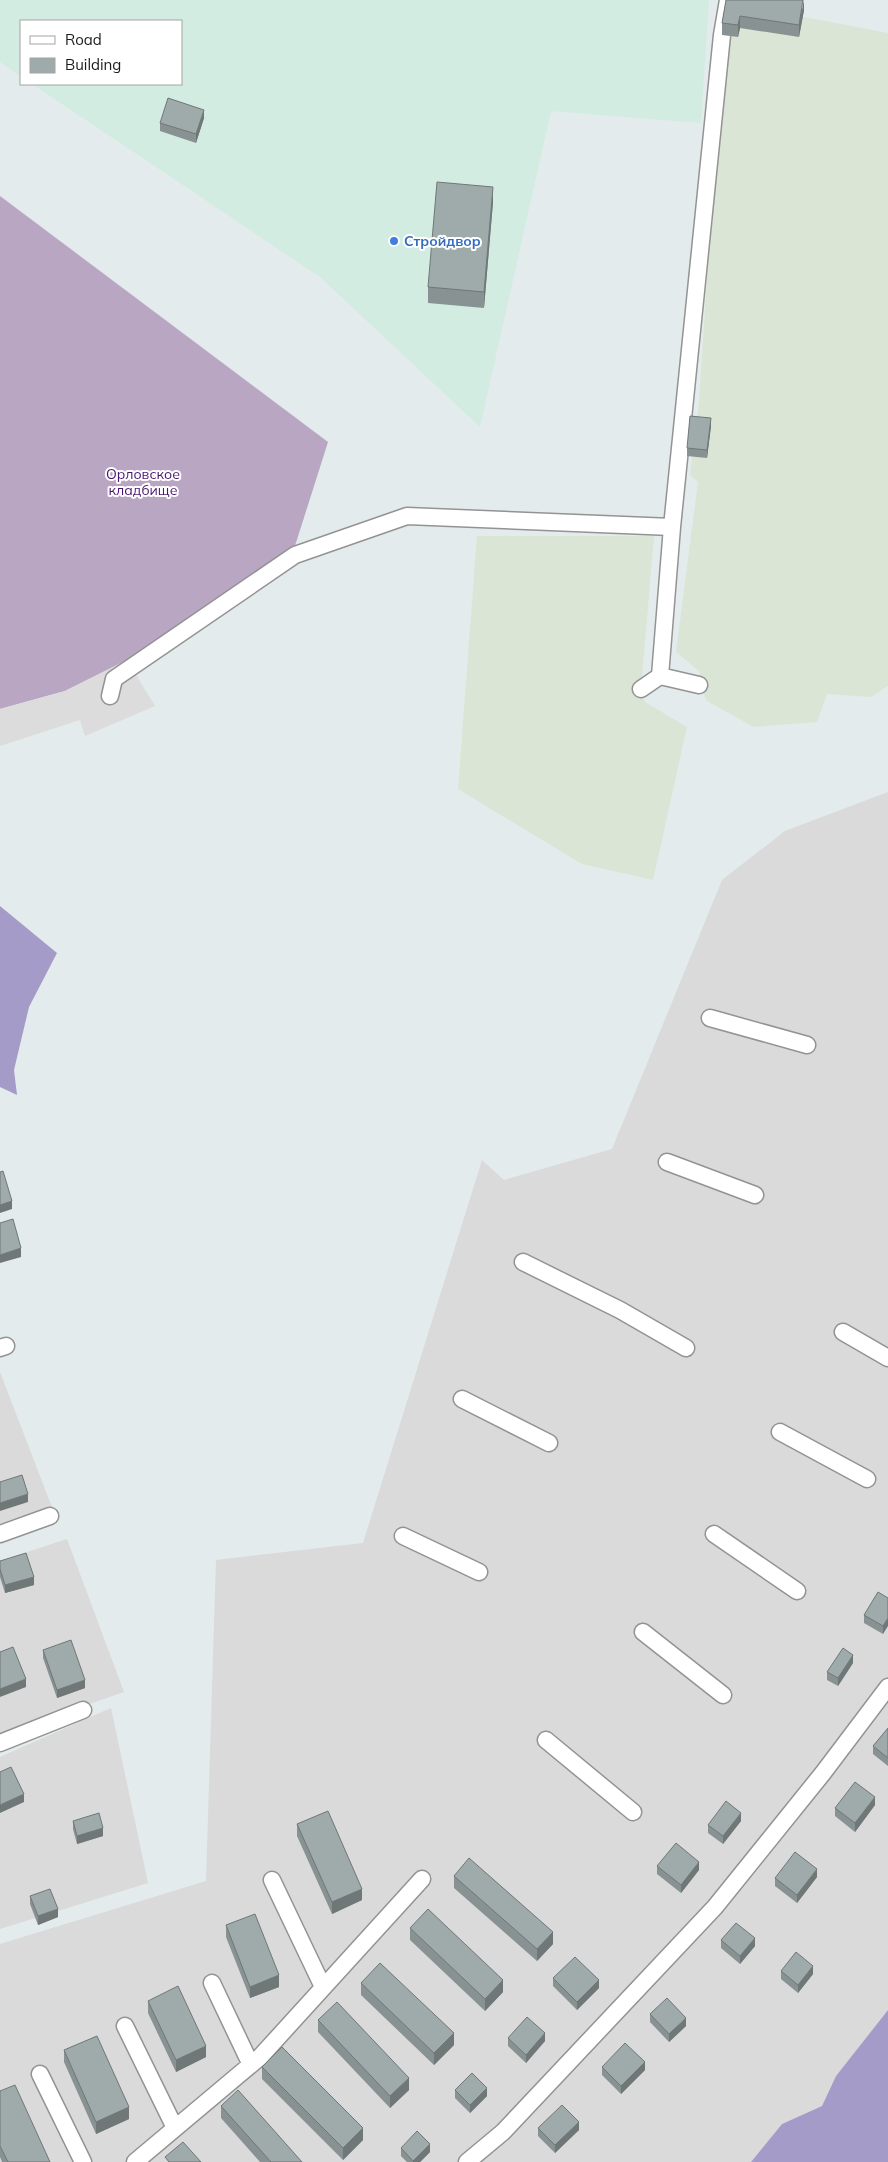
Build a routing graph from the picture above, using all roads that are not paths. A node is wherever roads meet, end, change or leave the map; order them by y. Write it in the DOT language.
graph roads {
  1 [pos="728,0"];
  2 [pos="672,527"];
  3 [pos="660,676"];
  4 [pos="699,685"];
  5 [pos="641,689"];
  6 [pos="110,696"];
  7 [pos="710,1018"];
  8 [pos="807,1045"];
  9 [pos="667,1162"];
  10 [pos="755,1195"];
  11 [pos="523,1262"];
  12 [pos="843,1332"];
  13 [pos="686,1348"];
  14 [pos="888,1358"];
  15 [pos="462,1399"];
  16 [pos="780,1432"];
  17 [pos="548,1443"];
  18 [pos="867,1478"];
  19 [pos="50,1516"];
  20 [pos="0,1534"];
  21 [pos="714,1534"];
  22 [pos="403,1536"];
  23 [pos="479,1572"];
  24 [pos="797,1591"];
  25 [pos="644,1632"];
  26 [pos="888,1687"];
  27 [pos="722,1695"];
  28 [pos="83,1710"];
  29 [pos="546,1740"];
  30 [pos="0,1743"];
  31 [pos="633,1812"];
  32 [pos="422,1879"];
  33 [pos="272,1880"];
  34 [pos="212,1983"];
  35 [pos="324,1987"];
  36 [pos="125,2026"];
  37 [pos="250,2065"];
  38 [pos="40,2074"];
  39 [pos="175,2128"];
  40 [pos="83,2162"];
  41 [pos="135,2162"];
  42 [pos="468,2162"];
  1 -- 2 [label="street"];
  2 -- 3 [label="street"];
  2 -- 6 [label="street"];
  3 -- 4 [label="street"];
  3 -- 5 [label="street"];
  7 -- 8 [label="street"];
  9 -- 10 [label="street"];
  11 -- 13 [label="street"];
  12 -- 14 [label="street"];
  15 -- 17 [label="street"];
  16 -- 18 [label="street"];
  19 -- 20 [label="street"];
  21 -- 24 [label="street"];
  22 -- 23 [label="street"];
  25 -- 27 [label="street"];
  26 -- 42 [label="street"];
  28 -- 30 [label="street"];
  29 -- 31 [label="street"];
  32 -- 35 [label="street"];
  33 -- 35 [label="street"];
  34 -- 37 [label="street"];
  35 -- 37 [label="street"];
  36 -- 39 [label="street"];
  37 -- 39 [label="street"];
  38 -- 40 [label="street"];
  39 -- 41 [label="street"];
}
